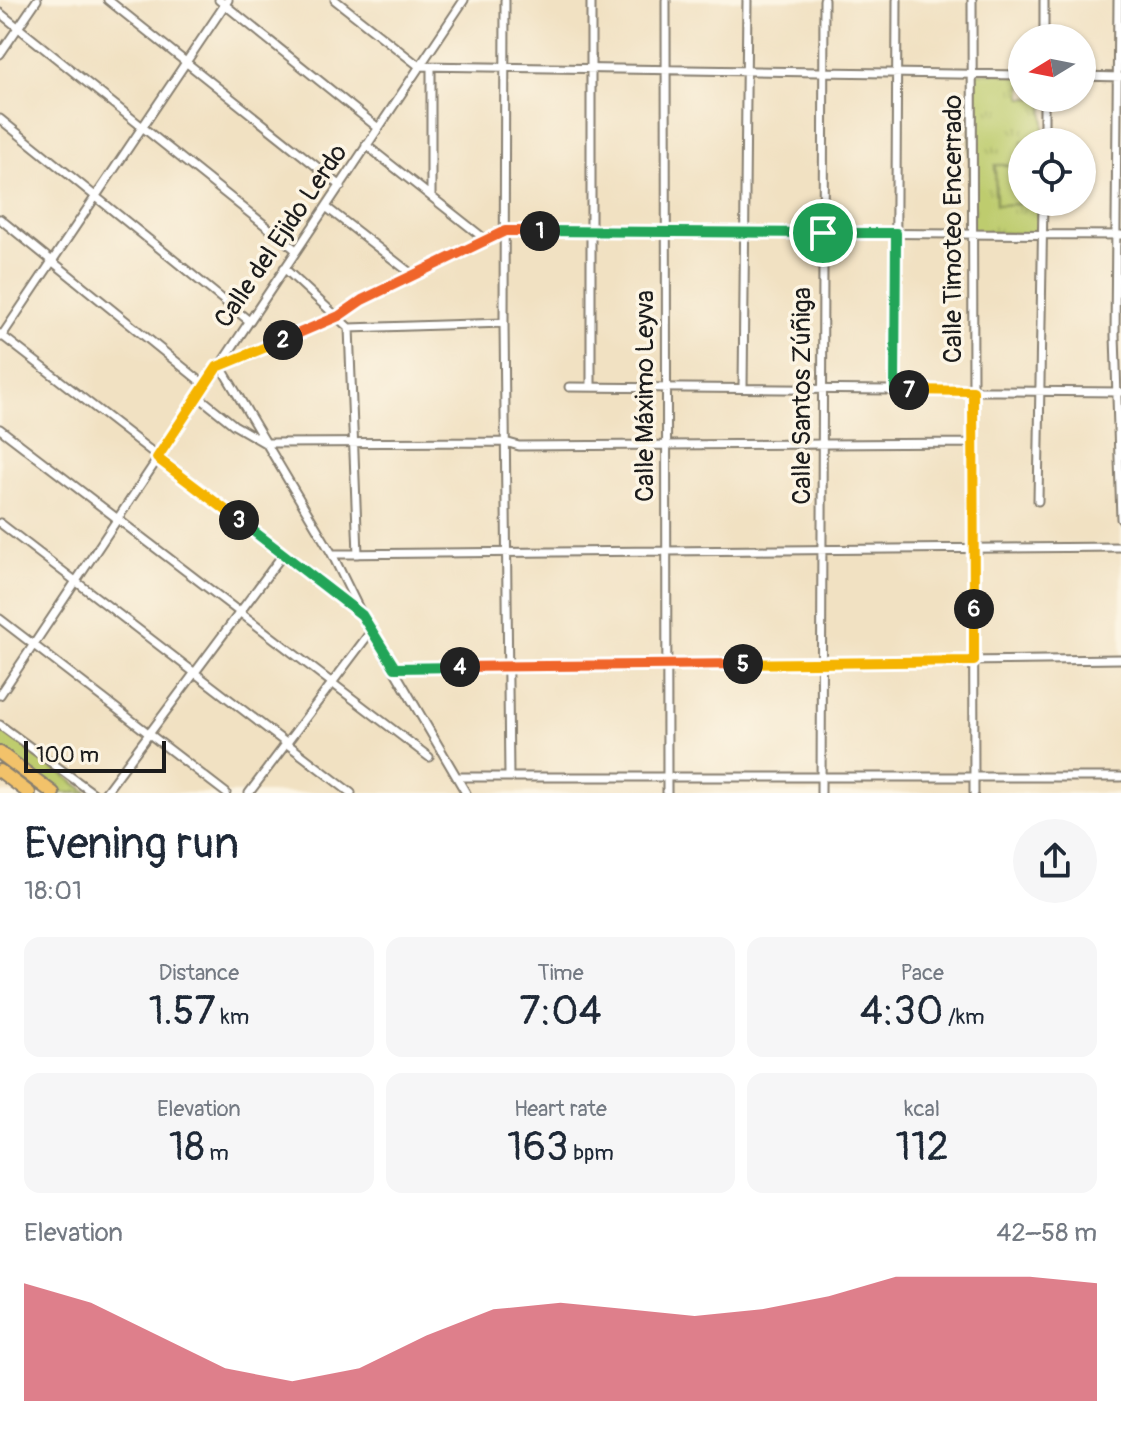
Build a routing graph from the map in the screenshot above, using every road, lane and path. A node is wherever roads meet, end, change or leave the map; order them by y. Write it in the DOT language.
graph roads {
  1 [pos="37,0"];
  2 [pos="108,0"];
  3 [pos="335,0"];
  4 [pos="505,0"];
  5 [pos="591,0"];
  6 [pos="666,0"];
  7 [pos="747,0"];
  8 [pos="824,0"];
  9 [pos="897,0"];
  10 [pos="972,0"];
  11 [pos="1044,0"];
  12 [pos="1118,0"];
  13 [pos="224,2"];
  14 [pos="459,2"];
  15 [pos="0,13"];
  16 [pos="1044,24"];
  17 [pos="18,27"];
  18 [pos="0,54"];
  19 [pos="186,62"];
  20 [pos="419,66"];
  21 [pos="431,67"];
  22 [pos="505,68"];
  23 [pos="591,69"];
  24 [pos="666,70"];
  25 [pos="746,71"];
  26 [pos="824,72"];
  27 [pos="896,73"];
  28 [pos="972,74"];
  29 [pos="1008,75"];
  30 [pos="1096,76"];
  31 [pos="1119,77"];
  32 [pos="0,119"];
  33 [pos="142,127"];
  34 [pos="377,127"];
  35 [pos="366,145"];
  36 [pos="341,186"];
  37 [pos="96,196"];
  38 [pos="431,196"];
  39 [pos="326,207"];
  40 [pos="1043,216"];
  41 [pos="0,219"];
  42 [pos="505,231"];
  43 [pos="591,233"];
  44 [pos="666,233"];
  45 [pos="744,233"];
  46 [pos="823,233"];
  47 [pos="896,233"];
  48 [pos="973,234"];
  49 [pos="1043,234"];
  50 [pos="1118,235"];
  51 [pos="486,240"];
  52 [pos="296,250"];
  53 [pos="52,261"];
  54 [pos="284,268"];
  55 [pos="413,275"];
  56 [pos="339,316"];
  57 [pos="248,320"];
  58 [pos="504,323"];
  59 [pos="349,328"];
  60 [pos="1,336"];
  61 [pos="219,367"];
  62 [pos="205,385"];
  63 [pos="569,387"];
  64 [pos="591,387"];
  65 [pos="665,388"];
  66 [pos="743,388"];
  67 [pos="823,389"];
  68 [pos="895,390"];
  69 [pos="973,391"];
  70 [pos="1040,391"];
  71 [pos="1118,392"];
  72 [pos="198,396"];
  73 [pos="0,429"];
  74 [pos="505,442"];
  75 [pos="265,443"];
  76 [pos="354,443"];
  77 [pos="974,443"];
  78 [pos="822,444"];
  79 [pos="665,445"];
  80 [pos="157,458"];
  81 [pos="1038,501"];
  82 [pos="116,519"];
  83 [pos="1121,519"];
  84 [pos="0,523"];
  85 [pos="1121,547"];
  86 [pos="974,549"];
  87 [pos="822,550"];
  88 [pos="665,552"];
  89 [pos="284,553"];
  90 [pos="507,553"];
  91 [pos="332,554"];
  92 [pos="358,554"];
  93 [pos="75,581"];
  94 [pos="240,613"];
  95 [pos="362,615"];
  96 [pos="0,619"];
  97 [pos="372,630"];
  98 [pos="33,645"];
  99 [pos="1121,659"];
  100 [pos="974,661"];
  101 [pos="821,663"];
  102 [pos="666,665"];
  103 [pos="508,667"];
  104 [pos="395,668"];
  105 [pos="195,673"];
  106 [pos="333,684"];
  107 [pos="0,695"];
  108 [pos="0,725"];
  109 [pos="149,734"];
  110 [pos="287,744"];
  111 [pos="0,753"];
  112 [pos="429,757"];
  113 [pos="0,771"];
  114 [pos="821,776"];
  115 [pos="457,777"];
  116 [pos="509,777"];
  117 [pos="667,777"];
  118 [pos="974,777"];
  119 [pos="1121,777"];
  120 [pos="29,793"];
  121 [pos="53,793"];
  122 [pos="93,793"];
  123 [pos="105,793"];
  124 [pos="226,793"];
  125 [pos="249,793"];
  126 [pos="351,793"];
  127 [pos="466,793"];
  128 [pos="667,793"];
  129 [pos="821,793"];
  130 [pos="974,793"];
  1 -- 17 [label="street"];
  2 -- 19 [label="street"];
  3 -- 20 [label="street"];
  4 -- 22 [label="street"];
  5 -- 23 [label="street"];
  6 -- 24 [label="street, Calle Máximo Leyva"];
  7 -- 25 [label="street"];
  8 -- 26 [label="street, Calle Santos Zúñiga"];
  9 -- 27 [label="street"];
  10 -- 28 [label="street, Calle Timoteo Encerrado"];
  11 -- 16 [label="street"];
  12 -- 31 [label="street"];
  13 -- 19 [label="street"];
  13 -- 34 [label="street"];
  14 -- 20 [label="street, Calle del Ejido Lerdo"];
  15 -- 17 [label="street"];
  17 -- 18 [label="street"];
  17 -- 33 [label="street"];
  19 -- 33 [label="street"];
  19 -- 36 [label="street"];
  20 -- 21 [label="street"];
  20 -- 34 [label="street, Calle del Ejido Lerdo"];
  21 -- 22 [label="street"];
  21 -- 38 [label="street"];
  22 -- 23 [label="street"];
  22 -- 42 [label="street"];
  23 -- 24 [label="street"];
  23 -- 43 [label="street"];
  24 -- 25 [label="street"];
  24 -- 44 [label="street, Calle Máximo Leyva"];
  25 -- 26 [label="street"];
  25 -- 45 [label="street"];
  26 -- 27 [label="street"];
  26 -- 46 [label="street, Calle Santos Zúñiga"];
  27 -- 28 [label="street"];
  27 -- 47 [label="street"];
  28 -- 29 [label="street"];
  28 -- 48 [label="street, Calle Timoteo Encerrado"];
  30 -- 31 [label="street"];
  31 -- 50 [label="street"];
  32 -- 37 [label="street"];
  33 -- 37 [label="street"];
  33 -- 52 [label="street"];
  34 -- 35 [label="street, Calle del Ejido Lerdo"];
  35 -- 36 [label="street, Calle del Ejido Lerdo"];
  35 -- 38 [label="street"];
  36 -- 39 [label="street, Calle del Ejido Lerdo"];
  37 -- 53 [label="street"];
  37 -- 57 [label="street"];
  38 -- 51 [label="street"];
  39 -- 52 [label="street, Calle del Ejido Lerdo"];
  39 -- 55 [label="street"];
  40 -- 49 [label="street"];
  41 -- 53 [label="street"];
  42 -- 43 [label="street"];
  42 -- 51 [label="street"];
  42 -- 58 [label="street"];
  43 -- 44 [label="street"];
  43 -- 64 [label="street"];
  44 -- 45 [label="street"];
  44 -- 65 [label="street, Calle Máximo Leyva"];
  45 -- 46 [label="street"];
  45 -- 66 [label="street"];
  46 -- 47 [label="street"];
  46 -- 67 [label="street, Calle Santos Zúñiga"];
  47 -- 48 [label="street"];
  47 -- 68 [label="street"];
  48 -- 49 [label="street"];
  48 -- 69 [label="street, Calle Timoteo Encerrado"];
  49 -- 50 [label="street"];
  49 -- 70 [label="street"];
  50 -- 71 [label="street"];
  51 -- 55 [label="street"];
  52 -- 54 [label="street, Calle del Ejido Lerdo"];
  53 -- 60 [label="street"];
  53 -- 62 [label="street"];
  54 -- 56 [label="street"];
  54 -- 57 [label="street, Calle del Ejido Lerdo"];
  55 -- 56 [label="street"];
  56 -- 59 [label="street"];
  56 -- 61 [label="street"];
  57 -- 61 [label="street, Calle del Ejido Lerdo"];
  58 -- 59 [label="street"];
  58 -- 74 [label="street"];
  59 -- 76 [label="street"];
  60 -- 80 [label="street"];
  61 -- 62 [label="street, Calle del Ejido Lerdo"];
  61 -- 75 [label="street"];
  62 -- 72 [label="street, Calle del Ejido Lerdo"];
  63 -- 64 [label="street"];
  64 -- 65 [label="street"];
  65 -- 66 [label="street"];
  65 -- 79 [label="street, Calle Máximo Leyva"];
  66 -- 67 [label="street"];
  67 -- 68 [label="street"];
  67 -- 78 [label="street, Calle Santos Zúñiga"];
  68 -- 69 [label="street"];
  69 -- 70 [label="street"];
  69 -- 77 [label="street, Calle Timoteo Encerrado"];
  70 -- 71 [label="street"];
  70 -- 81 [label="street"];
  71 -- 83 [label="street"];
  72 -- 75 [label="street"];
  72 -- 80 [label="street, Calle del Ejido Lerdo"];
  73 -- 82 [label="street"];
  74 -- 76 [label="street"];
  74 -- 79 [label="street"];
  74 -- 90 [label="street"];
  75 -- 76 [label="street"];
  75 -- 91 [label="street"];
  76 -- 92 [label="street"];
  77 -- 78 [label="street"];
  77 -- 86 [label="street, Calle Timoteo Encerrado"];
  78 -- 79 [label="street"];
  78 -- 87 [label="street, Calle Santos Zúñiga"];
  79 -- 88 [label="street, Calle Máximo Leyva"];
  80 -- 82 [label="street, Calle del Ejido Lerdo"];
  80 -- 89 [label="street"];
  82 -- 93 [label="street, Calle del Ejido Lerdo"];
  82 -- 94 [label="street"];
  84 -- 93 [label="street"];
  85 -- 86 [label="street"];
  86 -- 87 [label="street"];
  86 -- 100 [label="street, Calle Timoteo Encerrado"];
  87 -- 88 [label="street"];
  87 -- 101 [label="street, Calle Santos Zúñiga"];
  88 -- 90 [label="street"];
  88 -- 102 [label="street, Calle Máximo Leyva"];
  89 -- 94 [label="street"];
  89 -- 95 [label="street"];
  90 -- 92 [label="street"];
  90 -- 103 [label="street"];
  91 -- 92 [label="street"];
  91 -- 95 [label="street"];
  93 -- 98 [label="street, Calle del Ejido Lerdo"];
  93 -- 105 [label="street"];
  94 -- 105 [label="street"];
  94 -- 106 [label="street"];
  95 -- 97 [label="street"];
  96 -- 98 [label="street"];
  97 -- 104 [label="street"];
  97 -- 106 [label="street"];
  98 -- 107 [label="street, Calle del Ejido Lerdo"];
  98 -- 109 [label="street"];
  99 -- 100 [label="street"];
  100 -- 101 [label="street"];
  100 -- 118 [label="street, Calle Timoteo Encerrado"];
  101 -- 102 [label="street"];
  101 -- 114 [label="street, Calle Santos Zúñiga"];
  102 -- 103 [label="street"];
  102 -- 117 [label="street, Calle Máximo Leyva"];
  103 -- 104 [label="street"];
  103 -- 116 [label="street"];
  104 -- 115 [label="street"];
  105 -- 109 [label="street"];
  105 -- 110 [label="street"];
  106 -- 110 [label="street"];
  106 -- 112 [label="street"];
  108 -- 122 [label="street"];
  109 -- 123 [label="street"];
  109 -- 124 [label="street"];
  110 -- 125 [label="street"];
  110 -- 126 [label="street"];
  111 -- 121 [label="main road"];
  113 -- 120 [label="main road"];
  114 -- 117 [label="street"];
  114 -- 118 [label="street"];
  114 -- 129 [label="street, Calle Santos Zúñiga"];
  115 -- 116 [label="street"];
  115 -- 127 [label="street"];
  116 -- 117 [label="street"];
  117 -- 128 [label="street, Calle Máximo Leyva"];
  118 -- 119 [label="street"];
  118 -- 130 [label="street, Calle Timoteo Encerrado"];
}
